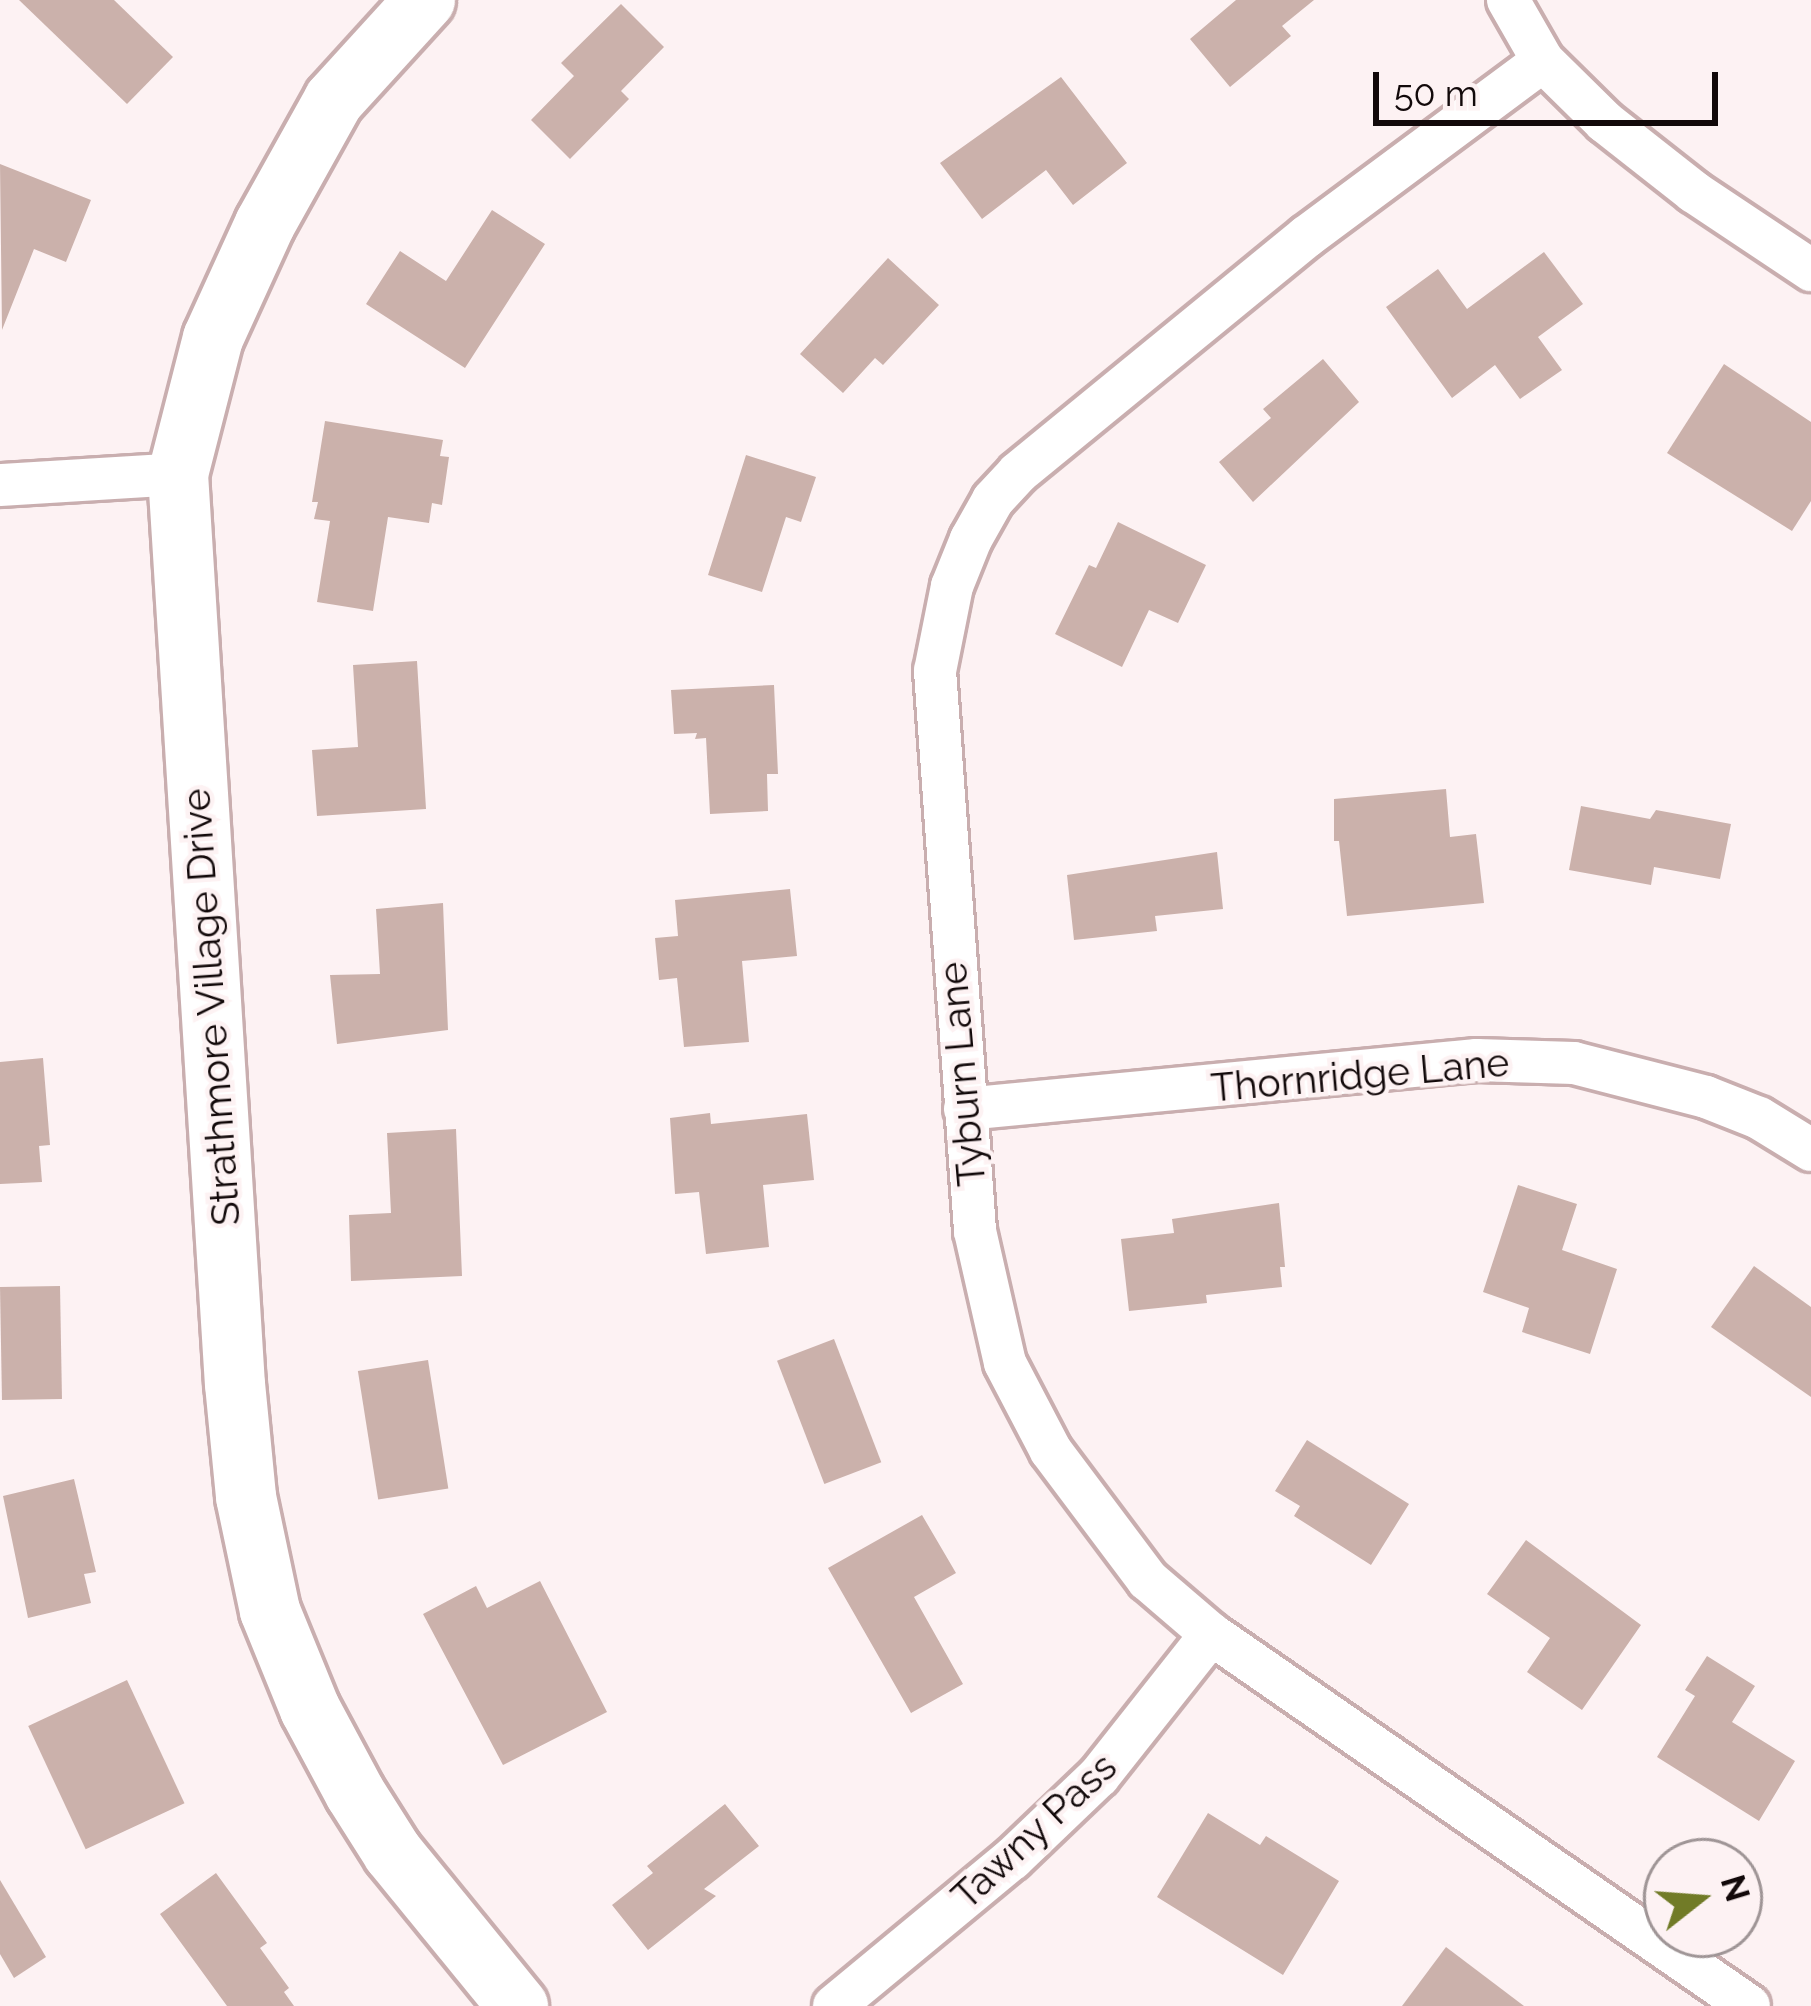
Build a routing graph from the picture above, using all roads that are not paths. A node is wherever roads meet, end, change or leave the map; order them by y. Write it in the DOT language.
graph roads {
  1 [pos="1508,0"];
  2 [pos="411,5"];
  3 [pos="1543,61"];
  4 [pos="1811,270"];
  5 [pos="178,473"];
  6 [pos="0,485"];
  7 [pos="965,1109"];
  8 [pos="1811,1150"];
  9 [pos="1211,1634"];
  10 [pos="518,2006"];
  11 [pos="834,2006"];
  12 [pos="1749,2006"];
  1 -- 3 [label="street"];
  2 -- 5 [label="street, Strathmore Village Drive"];
  3 -- 4 [label="street"];
  3 -- 7 [label="street, Tyburn Lane"];
  5 -- 6 [label="street"];
  5 -- 10 [label="street, Strathmore Village Drive"];
  7 -- 8 [label="street, Thornridge Lane"];
  7 -- 9 [label="street, Tyburn Lane"];
  9 -- 11 [label="street, Tawny Pass"];
  9 -- 12 [label="street, Tyburn Lane"];
}
